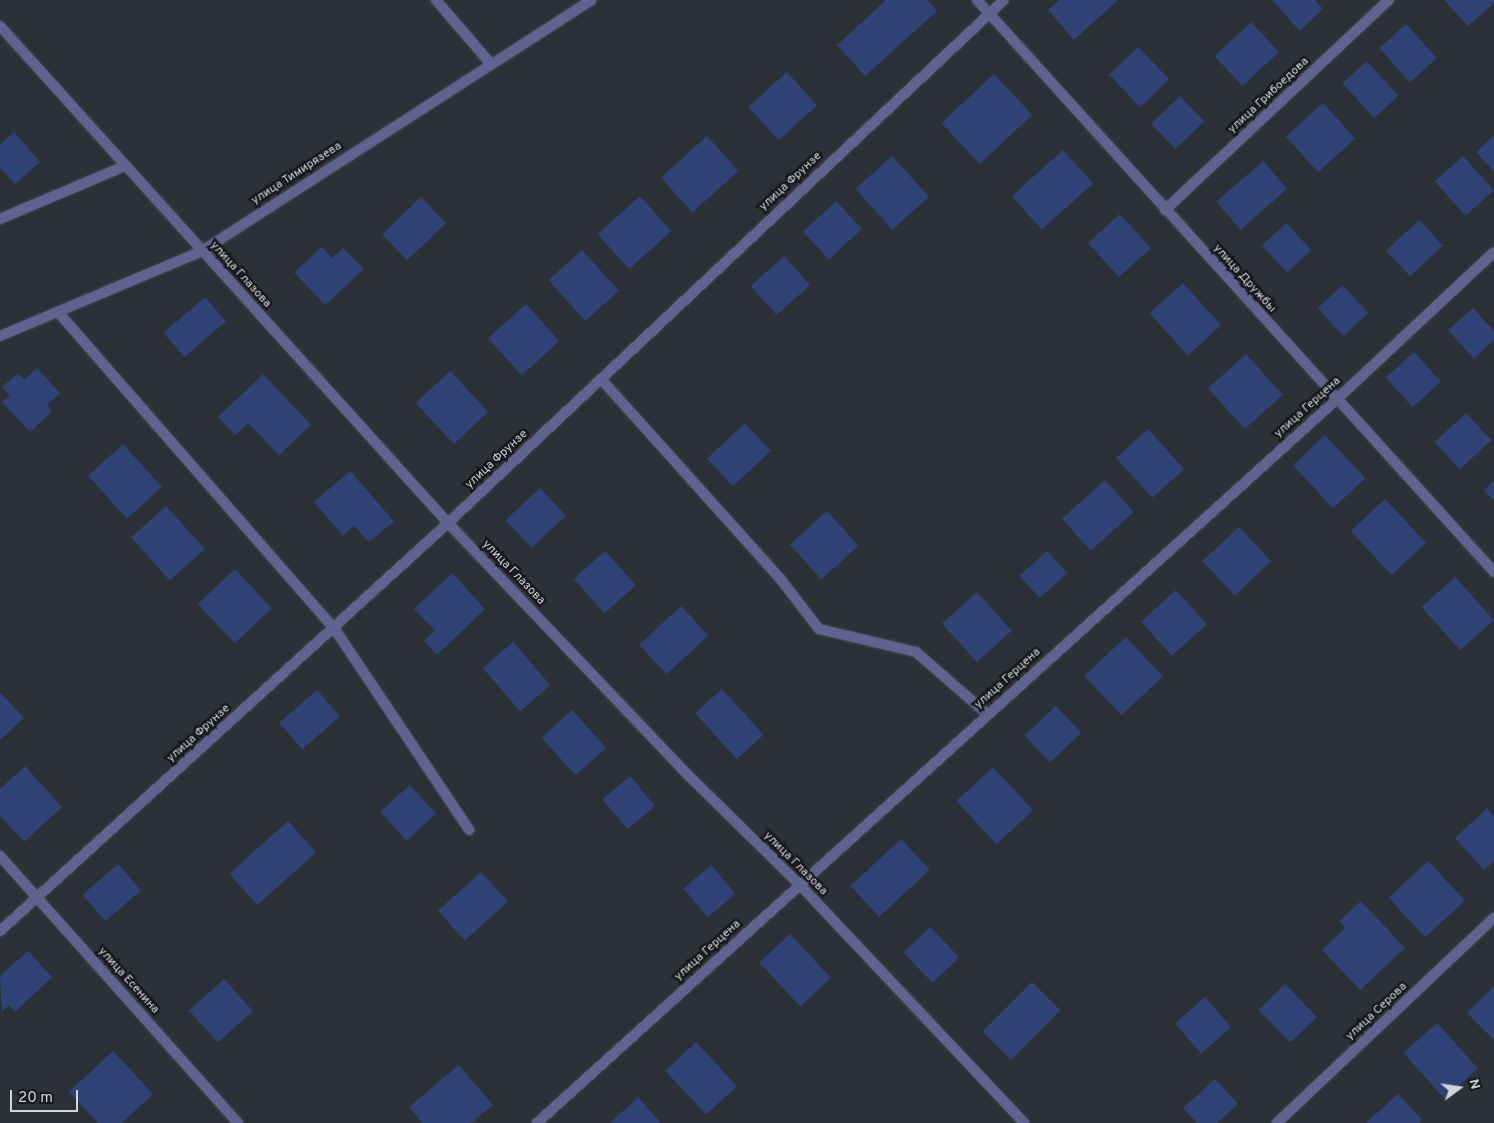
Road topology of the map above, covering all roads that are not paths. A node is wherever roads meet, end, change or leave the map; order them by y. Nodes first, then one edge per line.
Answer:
1 (436, 0) edge
2 (591, 0) edge
3 (977, 0) edge
4 (1004, 0) edge
5 (1389, 0) edge
6 (989, 12) junction
7 (0, 26) edge
8 (490, 63) junction
9 (125, 166) junction
10 (1166, 210) junction
11 (0, 219) edge
12 (202, 252) junction
13 (1494, 252) edge
14 (58, 312) junction
15 (0, 336) edge
16 (601, 379) junction
17 (1336, 400) junction
18 (448, 523) junction
19 (1494, 572) edge
20 (334, 628) junction
21 (987, 714) junction
22 (470, 830) dead end
23 (0, 856) edge
24 (800, 885) junction
25 (37, 898) junction
26 (1494, 918) edge
27 (0, 931) edge
28 (238, 1123) edge
29 (537, 1123) edge
30 (1024, 1123) edge
31 (1277, 1123) edge

1 - 8 street
2 - 8 street, улица Тимирязева
3 - 6 street, улица Дружбы
4 - 6 street, улица Фрунзе
5 - 10 street, улица Грибоедова
6 - 10 street, улица Дружбы
6 - 16 street, улица Фрунзе
7 - 9 street, улица Глазова
8 - 12 street, улица Тимирязева
9 - 11 street
9 - 12 street, улица Глазова
10 - 17 street, улица Дружбы
12 - 14 street, улица Тимирязева
12 - 18 street, улица Глазова
13 - 17 street, улица Герцена
14 - 15 street, улица Тимирязева
14 - 20 street
16 - 18 street, улица Фрунзе
16 - 21 street
17 - 19 street, улица Дружбы
17 - 21 street, улица Герцена
18 - 20 street, улица Фрунзе
18 - 24 street, улица Глазова
20 - 22 street
20 - 25 street, улица Фрунзе
21 - 24 street, улица Герцена
23 - 25 street, улица Есенина
24 - 29 street, улица Герцена
24 - 30 street, улица Глазова
25 - 27 street, улица Фрунзе
25 - 28 street, улица Есенина
26 - 31 street, улица Серова

